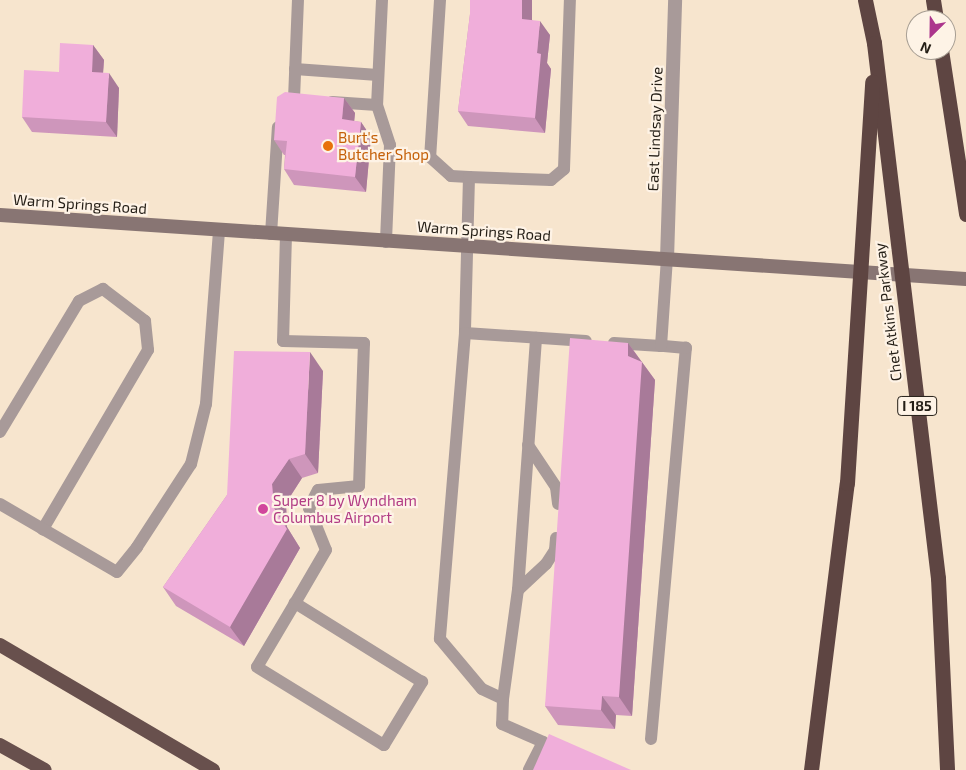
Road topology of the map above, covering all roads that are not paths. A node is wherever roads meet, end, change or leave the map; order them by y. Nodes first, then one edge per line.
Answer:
1 (298, 0) edge
2 (382, 0) edge
3 (440, 0) edge
4 (570, 0) edge
5 (675, 0) edge
6 (864, 0) edge
7 (874, 43) junction
8 (943, 60) edge
9 (295, 69) junction
10 (378, 75) junction
11 (294, 99) junction
12 (377, 105) junction
13 (469, 177) junction
14 (0, 214) edge
15 (966, 214) edge
16 (219, 232) junction
17 (271, 234) junction
18 (286, 236) junction
19 (386, 242) junction
20 (468, 247) junction
21 (667, 259) junction
22 (966, 279) edge
23 (465, 333) junction
24 (536, 338) junction
25 (661, 346) junction
26 (0, 432) edge
27 (528, 445) junction
28 (0, 504) edge
29 (558, 504) edge
30 (43, 529) junction
31 (556, 538) edge
32 (518, 590) junction
33 (295, 602) junction
34 (0, 645) edge
35 (503, 700) junction
36 (651, 739) dead end
37 (0, 745) edge
38 (45, 770) edge
39 (213, 770) edge
40 (529, 770) edge
41 (811, 770) edge
42 (947, 770) edge

1 - 9 lane
2 - 10 lane
3 - 13 lane
4 - 13 lane
5 - 21 street, East Lindsay Drive
6 - 7 highway, Chet Atkins Parkway / I 185
7 - 41 highway
7 - 42 highway, Chet Atkins Parkway / I 185
8 - 15 highway
9 - 10 lane
9 - 11 lane
10 - 12 lane
11 - 12 lane
11 - 17 lane
12 - 19 lane
13 - 20 lane
14 - 16 main road, Warm Springs Road
16 - 17 main road, Warm Springs Road
16 - 30 lane
17 - 18 main road, Warm Springs Road
18 - 19 main road, Warm Springs Road
18 - 33 lane
19 - 20 main road, Warm Springs Road
20 - 21 main road, Warm Springs Road
20 - 23 lane
21 - 22 main road, Warm Springs Road
21 - 25 lane
23 - 24 lane
23 - 35 lane
24 - 25 lane
24 - 27 lane
25 - 36 lane
26 - 30 lane
27 - 29 lane
27 - 32 lane
28 - 30 lane
31 - 32 lane
32 - 35 lane
33 - 33 lane
34 - 39 highway
35 - 40 lane
37 - 38 highway

